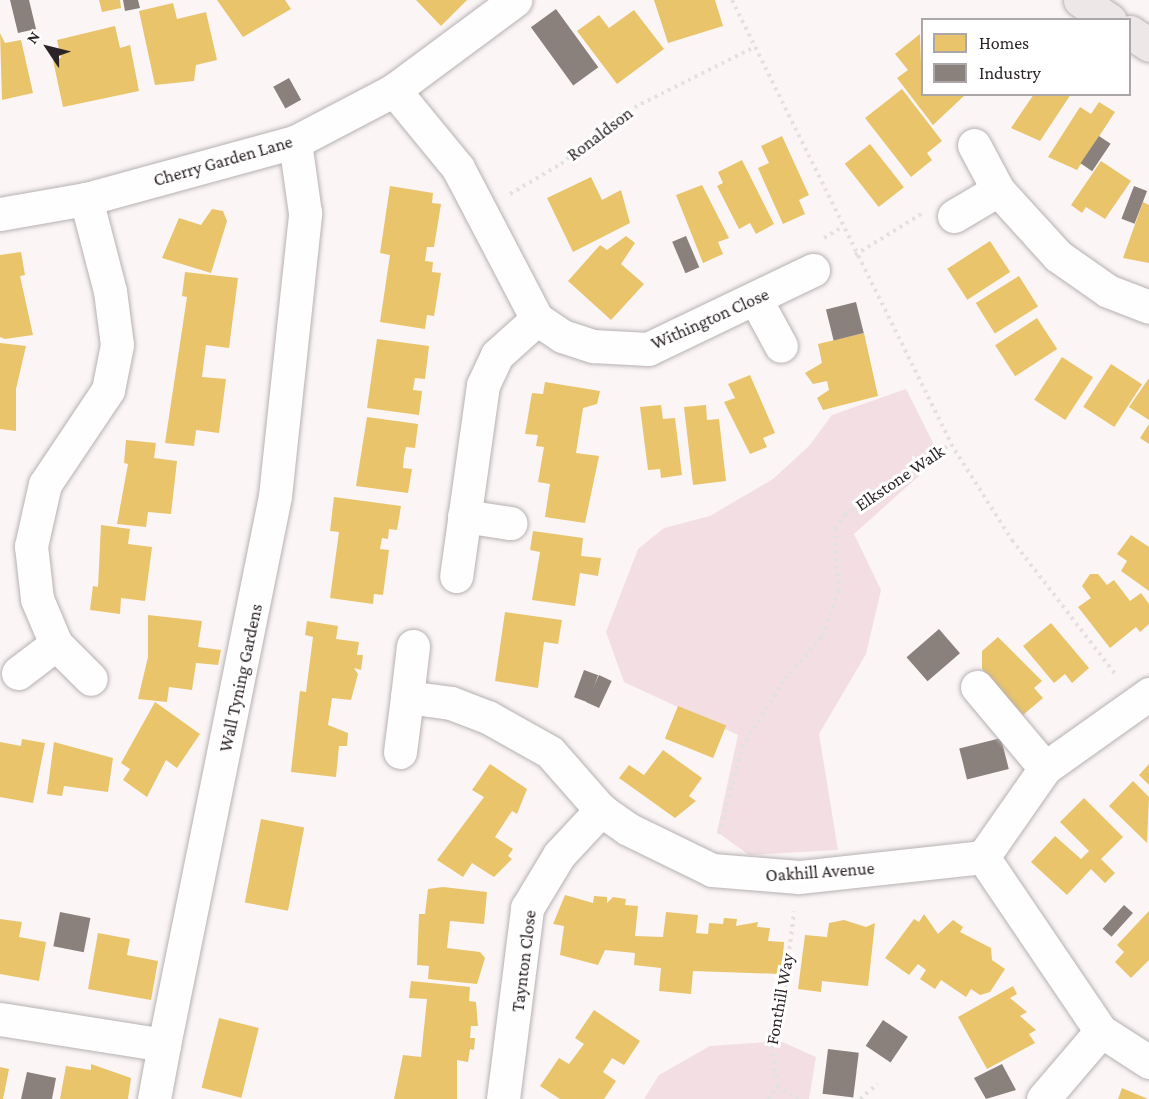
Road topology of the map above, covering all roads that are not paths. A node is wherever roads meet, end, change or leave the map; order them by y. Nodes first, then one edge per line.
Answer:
1 (515, 0) edge
2 (1080, 0) edge
3 (1107, 18) edge
4 (1131, 33) edge
5 (1149, 45) edge
6 (394, 90) junction
7 (295, 142) junction
8 (974, 146) dead end
9 (998, 190) junction
10 (86, 199) junction
11 (0, 214) edge
12 (954, 216) road end
13 (813, 270) dead end
14 (756, 300) junction
15 (1149, 307) edge
16 (537, 319) junction
17 (781, 346) dead end
18 (464, 516) junction
19 (510, 523) dead end
20 (456, 576) dead end
21 (56, 644) junction
22 (413, 646) dead end
23 (18, 673) dead end
24 (91, 679) dead end
25 (977, 687) dead end
26 (407, 697) junction
27 (1143, 699) edge
28 (400, 752) dead end
29 (1046, 768) junction
30 (601, 810) junction
31 (983, 857) junction
32 (0, 1019) edge
33 (1101, 1031) junction
34 (164, 1045) junction
35 (1149, 1062) edge
36 (154, 1099) edge
37 (503, 1099) edge
38 (1043, 1099) edge

1 - 6 street, Cherry Garden Lane
2 - 3 main road
4 - 5 main road
6 - 7 street, Cherry Garden Lane
6 - 16 street, Withington Close
7 - 10 street, Cherry Garden Lane
7 - 34 street, Wall Tyning Gardens
8 - 9 street
9 - 12 street
9 - 15 street
10 - 11 street, Cherry Garden Lane
10 - 21 street
13 - 14 street, Withington Close
14 - 16 street, Withington Close
14 - 17 street
16 - 18 street
18 - 19 street
18 - 20 street
21 - 23 street
21 - 24 street
22 - 26 street
25 - 29 street
26 - 28 street
26 - 30 street, Oakhill Avenue
27 - 29 street
29 - 31 street
30 - 31 street, Oakhill Avenue
30 - 37 street, Taynton Close
31 - 33 street
32 - 34 street
33 - 35 street
33 - 38 street
34 - 36 street, Wall Tyning Gardens

